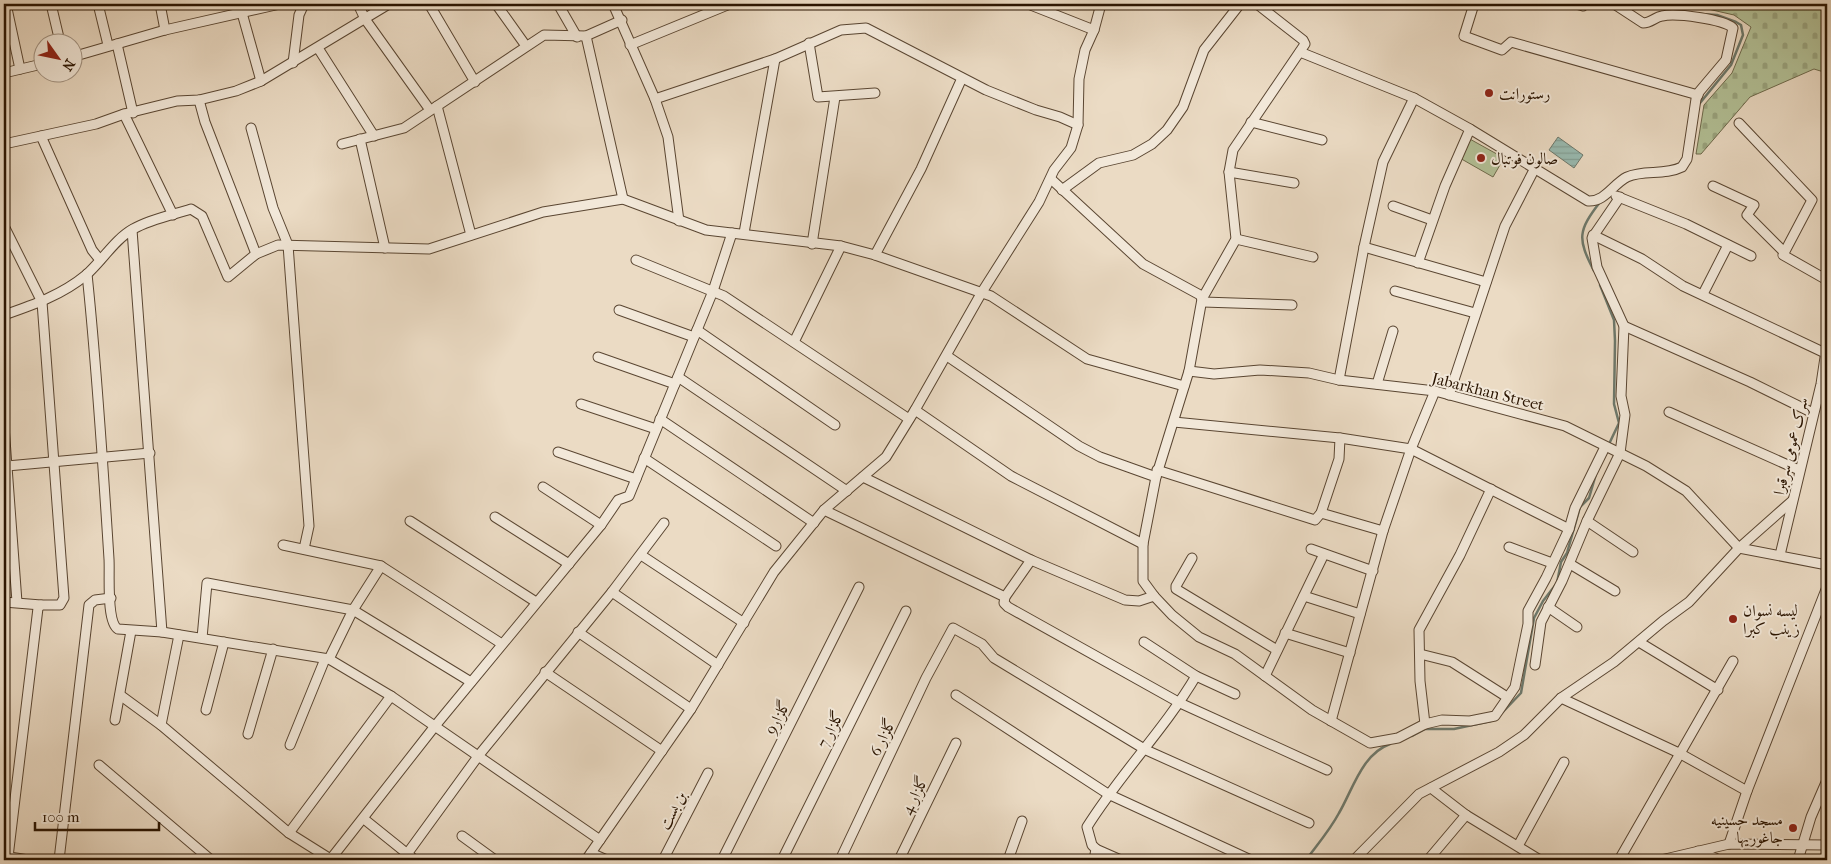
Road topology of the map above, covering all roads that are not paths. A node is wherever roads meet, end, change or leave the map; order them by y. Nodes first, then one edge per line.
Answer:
1 (6, 4) edge
2 (51, 4) edge
3 (98, 4) edge
4 (160, 4) edge
5 (280, 4) edge
6 (304, 4) edge
7 (358, 4) edge
8 (390, 4) edge
9 (429, 4) edge
10 (496, 4) edge
11 (558, 4) edge
12 (613, 4) edge
13 (730, 4) edge
14 (1028, 4) edge
15 (1101, 4) edge
16 (1240, 4) edge
17 (1257, 4) edge
18 (1474, 4) edge
19 (1576, 4) edge
20 (1585, 4) edge
21 (1614, 4) edge
22 (242, 13) junction
23 (365, 19) junction
24 (622, 20) junction
25 (165, 30) junction
26 (1094, 30) junction
27 (58, 32) edge
28 (581, 36) junction
29 (809, 43) junction
30 (112, 45) junction
31 (630, 45) junction
32 (526, 46) junction
33 (318, 48) junction
34 (1300, 52) junction
35 (82, 54) edge
36 (775, 58) junction
37 (292, 62) junction
38 (32, 66) edge
39 (20, 69) junction
40 (4, 73) edge
41 (962, 78) junction
42 (261, 81) junction
43 (475, 82) junction
44 (875, 93) dead end
45 (1698, 95) junction
46 (835, 97) junction
47 (1414, 98) junction
48 (655, 99) junction
49 (199, 100) junction
50 (433, 108) junction
51 (128, 114) junction
52 (1251, 122) junction
53 (1739, 123) dead end
54 (1078, 125) junction
55 (252, 128) dead end
56 (1470, 129) junction
57 (41, 136) junction
58 (374, 136) junction
59 (360, 140) junction
60 (1322, 140) dead end
61 (4, 144) edge
62 (342, 144) dead end
63 (1534, 170) junction
64 (1229, 172) junction
65 (1051, 179) junction
66 (1294, 184) dead end
67 (1713, 186) dead end
68 (1062, 190) junction
69 (1608, 193) junction
70 (1620, 197) junction
71 (623, 199) junction
72 (1392, 206) dead end
73 (173, 215) junction
74 (1432, 220) junction
75 (679, 221) junction
76 (4, 226) edge
77 (132, 230) junction
78 (732, 233) junction
79 (744, 233) junction
80 (471, 235) junction
81 (1593, 235) junction
82 (1236, 239) junction
83 (812, 244) junction
84 (1728, 245) junction
85 (288, 246) junction
86 (841, 246) junction
87 (1364, 247) junction
88 (385, 248) junction
89 (1784, 252) junction
90 (256, 254) junction
91 (875, 254) junction
92 (1750, 256) dead end
93 (1313, 257) dead end
94 (100, 260) junction
95 (636, 260) dead end
96 (1418, 263) junction
97 (87, 274) junction
98 (1827, 280) edge
99 (1486, 282) junction
100 (713, 291) junction
101 (1395, 291) dead end
102 (982, 292) junction
103 (1703, 294) junction
104 (1202, 301) junction
105 (42, 302) junction
106 (1292, 304) dead end
107 (619, 310) dead end
108 (1475, 313) junction
109 (4, 315) edge
110 (1624, 326) junction
111 (1393, 331) dead end
112 (695, 333) junction
113 (794, 342) junction
114 (1826, 349) edge
115 (947, 356) junction
116 (598, 357) dead end
117 (1825, 366) edge
118 (1189, 371) junction
119 (676, 380) junction
120 (1339, 380) junction
121 (1377, 384) junction
122 (1184, 386) junction
123 (1434, 391) junction
124 (1448, 395) junction
125 (580, 404) dead end
126 (915, 410) junction
127 (1669, 412) dead end
128 (1813, 413) junction
129 (660, 419) junction
130 (909, 419) junction
131 (1174, 422) junction
132 (834, 425) dead end
133 (4, 426) edge
134 (656, 429) junction
135 (1340, 438) junction
136 (1605, 447) junction
137 (1411, 449) junction
138 (558, 452) dead end
139 (1620, 452) junction
140 (150, 453) junction
141 (102, 457) junction
142 (644, 458) junction
143 (54, 461) junction
144 (7, 466) junction
145 (1799, 470) junction
146 (1156, 473) junction
147 (863, 477) junction
148 (636, 479) junction
149 (543, 488) dead end
150 (1492, 489) junction
151 (847, 491) junction
152 (1792, 501) junction
153 (824, 510) junction
154 (1321, 514) junction
155 (494, 517) dead end
156 (410, 521) dead end
157 (1587, 521) junction
158 (664, 523) dead end
159 (814, 523) junction
160 (601, 525) junction
161 (1569, 529) junction
162 (1383, 531) junction
163 (1143, 544) junction
164 (283, 545) dead end
165 (776, 546) dead end
166 (1509, 547) dead end
167 (1739, 548) junction
168 (1311, 549) dead end
169 (304, 550) junction
170 (1633, 552) dead end
171 (641, 554) junction
172 (1324, 554) junction
173 (1780, 555) junction
174 (1192, 558) dead end
175 (1031, 560) junction
176 (1552, 563) junction
177 (569, 564) junction
178 (1570, 564) junction
179 (1827, 565) edge
180 (381, 566) junction
181 (1372, 571) junction
182 (859, 587) dead end
183 (1827, 587) edge
184 (1615, 591) dead end
185 (612, 592) junction
186 (1154, 596) junction
187 (1304, 596) junction
188 (1006, 597) junction
189 (111, 598) junction
190 (4, 602) edge
191 (17, 602) junction
192 (536, 602) junction
193 (41, 605) junction
194 (1548, 607) junction
195 (353, 610) junction
196 (906, 610) dead end
197 (1360, 614) junction
198 (744, 623) junction
199 (1577, 627) dead end
200 (131, 630) junction
201 (162, 632) junction
202 (578, 632) junction
203 (1286, 633) junction
204 (179, 635) junction
205 (202, 638) junction
206 (224, 642) junction
207 (1144, 642) dead end
208 (1639, 642) junction
209 (502, 644) junction
210 (273, 649) junction
211 (1277, 650) junction
212 (1350, 653) junction
213 (1420, 654) junction
214 (327, 659) junction
215 (1733, 661) dead end
216 (718, 665) junction
217 (1535, 665) dead end
218 (545, 672) junction
219 (1196, 676) junction
220 (1265, 676) junction
221 (471, 682) junction
222 (1718, 690) junction
223 (956, 694) dead end
224 (1235, 694) dead end
225 (120, 695) junction
226 (391, 696) junction
227 (1507, 697) junction
228 (1561, 698) junction
229 (1180, 703) junction
230 (691, 709) junction
231 (206, 710) dead end
232 (115, 720) dead end
233 (1331, 721) junction
234 (1425, 724) junction
235 (161, 725) junction
236 (435, 726) junction
237 (248, 734) dead end
238 (956, 743) dead end
239 (290, 745) dead end
240 (1146, 750) junction
241 (662, 751) junction
242 (1679, 753) junction
243 (479, 755) junction
244 (1564, 762) dead end
245 (99, 765) dead end
246 (1327, 770) dead end
247 (708, 773) dead end
248 (1827, 780) edge
249 (1431, 788) junction
250 (1747, 791) junction
251 (1108, 794) junction
252 (1466, 815) junction
253 (364, 819) junction
254 (1022, 821) dead end
255 (1309, 823) dead end
256 (289, 833) junction
257 (462, 836) dead end
258 (600, 840) junction
259 (1729, 844) junction
260 (1803, 845) junction
261 (1827, 845) edge
262 (1518, 846) junction
263 (1096, 849) junction
264 (1698, 851) junction
265 (408, 854) junction
266 (6, 856) edge
267 (589, 857) edge
268 (28, 860) edge
269 (60, 860) edge
270 (211, 860) edge
271 (331, 860) edge
272 (415, 860) edge
273 (495, 860) edge
274 (607, 860) edge
275 (663, 860) edge
276 (722, 860) edge
277 (782, 860) edge
278 (840, 860) edge
279 (899, 860) edge
280 (1008, 860) edge
281 (1094, 860) edge
282 (1121, 860) edge
283 (1251, 860) edge
284 (1354, 860) edge
285 (1428, 860) edge
286 (1540, 860) edge
287 (1619, 860) edge
288 (1661, 860) edge
289 (1720, 860) edge
290 (1798, 860) edge

1 - 39 street
2 - 27 street
3 - 30 street
4 - 25 street
5 - 22 street
6 - 37 street
7 - 23 street
8 - 23 street
9 - 43 street
10 - 32 street
11 - 28 street
12 - 24 street
13 - 31 street
14 - 26 street
15 - 26 street
16 - 68 street
17 - 34 street
18 - 45 street
19 - 20 street
21 - 45 street
22 - 25 street
22 - 42 street
23 - 33 street
23 - 50 street
24 - 28 street
24 - 31 street
25 - 30 street
26 - 54 street
28 - 32 street
28 - 71 street
29 - 36 street
29 - 41 street
29 - 46 street
30 - 35 street
30 - 51 street
31 - 48 street
32 - 43 street
33 - 37 street
33 - 58 street
34 - 47 street
34 - 52 street
36 - 48 street
36 - 79 street
37 - 42 street
38 - 39 street
39 - 40 street
41 - 54 street
41 - 91 street
42 - 49 street
43 - 50 street
44 - 46 street
45 - 69 street
46 - 83 street
47 - 56 street
47 - 87 street
48 - 75 street
49 - 51 street
49 - 90 street
50 - 58 street
50 - 80 street
51 - 57 street
51 - 73 street
52 - 60 street
52 - 64 street
53 - 89 street
54 - 65 street
55 - 85 street
56 - 63 street
56 - 74 street
57 - 61 street
57 - 94 street
58 - 59 street
59 - 62 street
59 - 88 street
63 - 69 street
63 - 99 street
64 - 66 street
64 - 82 street
65 - 68 street
65 - 102 street
67 - 89 street
68 - 104 street
69 - 70 street
70 - 81 street
70 - 84 street
71 - 75 street
71 - 80 street
72 - 74 street
73 - 77 street
73 - 90 street
74 - 96 street
75 - 78 street
76 - 105 street
77 - 94 street
77 - 140 street
78 - 79 street
78 - 100 street
79 - 83 street
80 - 88 street
81 - 103 street
81 - 110 street
82 - 93 street
82 - 104 street
83 - 86 street
84 - 92 street
84 - 103 street
85 - 88 street
85 - 90 street
85 - 169 street
86 - 91 street
86 - 113 street
87 - 96 street
87 - 120 street
89 - 98 street
91 - 102 street
94 - 97 street
95 - 100 street
96 - 99 street
97 - 105 street
97 - 141 street
99 - 108 street
100 - 112 street
100 - 113 street
101 - 108 street
102 - 115 street
102 - 122 street
103 - 114 street
104 - 106 street
104 - 118 street
105 - 109 street
105 - 143 street
107 - 112 street
108 - 124 street
110 - 128 street
110 - 139 street
111 - 121 street
112 - 119 street
112 - 132 street
113 - 130 street
114 - 117 street, سرک عمومی سرقبرا
115 - 126 street
115 - 146 street
116 - 119 street
117 - 128 street, سرک عمومی سرقبرا
118 - 120 street, Jabarkhan Street
118 - 122 street
119 - 129 street
119 - 151 street
120 - 121 street, Jabarkhan Street
121 - 123 street, Jabarkhan Street
122 - 131 street
123 - 124 street, Jabarkhan Street
123 - 137 street
124 - 136 street, Jabarkhan Street
125 - 134 street
126 - 130 street
126 - 163 street
127 - 145 street
128 - 145 street, سرک عمومی سرقبرا
129 - 134 street
129 - 159 street
130 - 147 street
131 - 135 street
131 - 146 street
133 - 144 street
134 - 142 street
135 - 137 street
135 - 154 street
136 - 139 street, Jabarkhan Street
136 - 161 street
137 - 150 street
137 - 162 street
138 - 148 street
139 - 157 street
139 - 167 street, Jabarkhan Street
140 - 141 street
140 - 201 street
141 - 143 street
141 - 189 street
142 - 148 street
142 - 165 street
143 - 144 street
143 - 193 street
144 - 191 street
145 - 152 street, سرک عمومی سرقبرا
146 - 154 street
146 - 163 street
147 - 151 street
147 - 175 street
148 - 160 street
149 - 160 street
150 - 161 street
150 - 213 street
151 - 153 street
152 - 167 street
152 - 173 street, سرک عمومی سرقبرا
153 - 159 street
153 - 188 street
154 - 162 street
155 - 177 street
156 - 192 street
157 - 170 street
157 - 178 street
158 - 171 street
159 - 198 street
160 - 177 street
161 - 176 street
162 - 181 street
163 - 186 street
164 - 169 street
166 - 176 street
167 - 173 street
167 - 208 street
168 - 172 street
169 - 180 street
171 - 185 street
171 - 198 street
172 - 181 street
172 - 187 street
173 - 179 street
174 - 211 street
175 - 186 street
175 - 188 street
176 - 227 street
177 - 192 street
178 - 184 street
178 - 194 street
180 - 195 street
180 - 209 street
181 - 197 street
182 - 276 street, گلزار9
183 - 250 street
185 - 202 street
185 - 216 street
186 - 220 street
187 - 197 street
187 - 203 street
188 - 229 street
189 - 200 street
189 - 269 street
190 - 191 street
191 - 193 street
192 - 209 street
193 - 266 street
194 - 199 street
194 - 217 street
195 - 205 street
195 - 214 street
195 - 221 street
196 - 277 street, گلزار 7
197 - 212 street
198 - 216 street
200 - 201 street
200 - 225 street
201 - 204 street
202 - 218 street
202 - 230 street
203 - 211 street
203 - 212 street
204 - 205 street
204 - 235 street
205 - 206 street
206 - 210 street
206 - 231 street
207 - 219 street
208 - 222 street
208 - 228 street
209 - 221 street
210 - 214 street
210 - 237 street
211 - 220 street
212 - 233 street
213 - 227 street
213 - 234 street
214 - 226 street
214 - 239 street
215 - 222 street
216 - 230 street
218 - 241 street
218 - 243 street
219 - 224 street
219 - 229 street
220 - 233 street
221 - 236 street
222 - 242 street
223 - 251 street
225 - 232 street
225 - 235 street
226 - 236 street
226 - 256 street
227 - 234 street
228 - 242 street
228 - 249 street
229 - 240 street
229 - 246 street
230 - 241 street
233 - 234 street
235 - 256 street
236 - 243 street
236 - 253 street
238 - 279 street, گلزار 4
240 - 251 street
240 - 255 street
240 - 278 street, گلزار 6
241 - 258 street
242 - 250 street
242 - 287 street
243 - 258 street
243 - 265 street
244 - 262 street
245 - 270 street
247 - 275 street, بن بست
248 - 260 street
249 - 252 street
249 - 284 street
250 - 259 street
251 - 263 street
251 - 283 street
252 - 262 street
252 - 285 street
253 - 265 street
253 - 271 street
254 - 280 street
256 - 271 street
257 - 273 street
258 - 267 street
259 - 260 street
259 - 264 street
260 - 261 street
260 - 290 street
262 - 286 street
263 - 281 street
263 - 282 street
264 - 288 street
264 - 289 street
265 - 272 street
266 - 268 street
267 - 274 street

